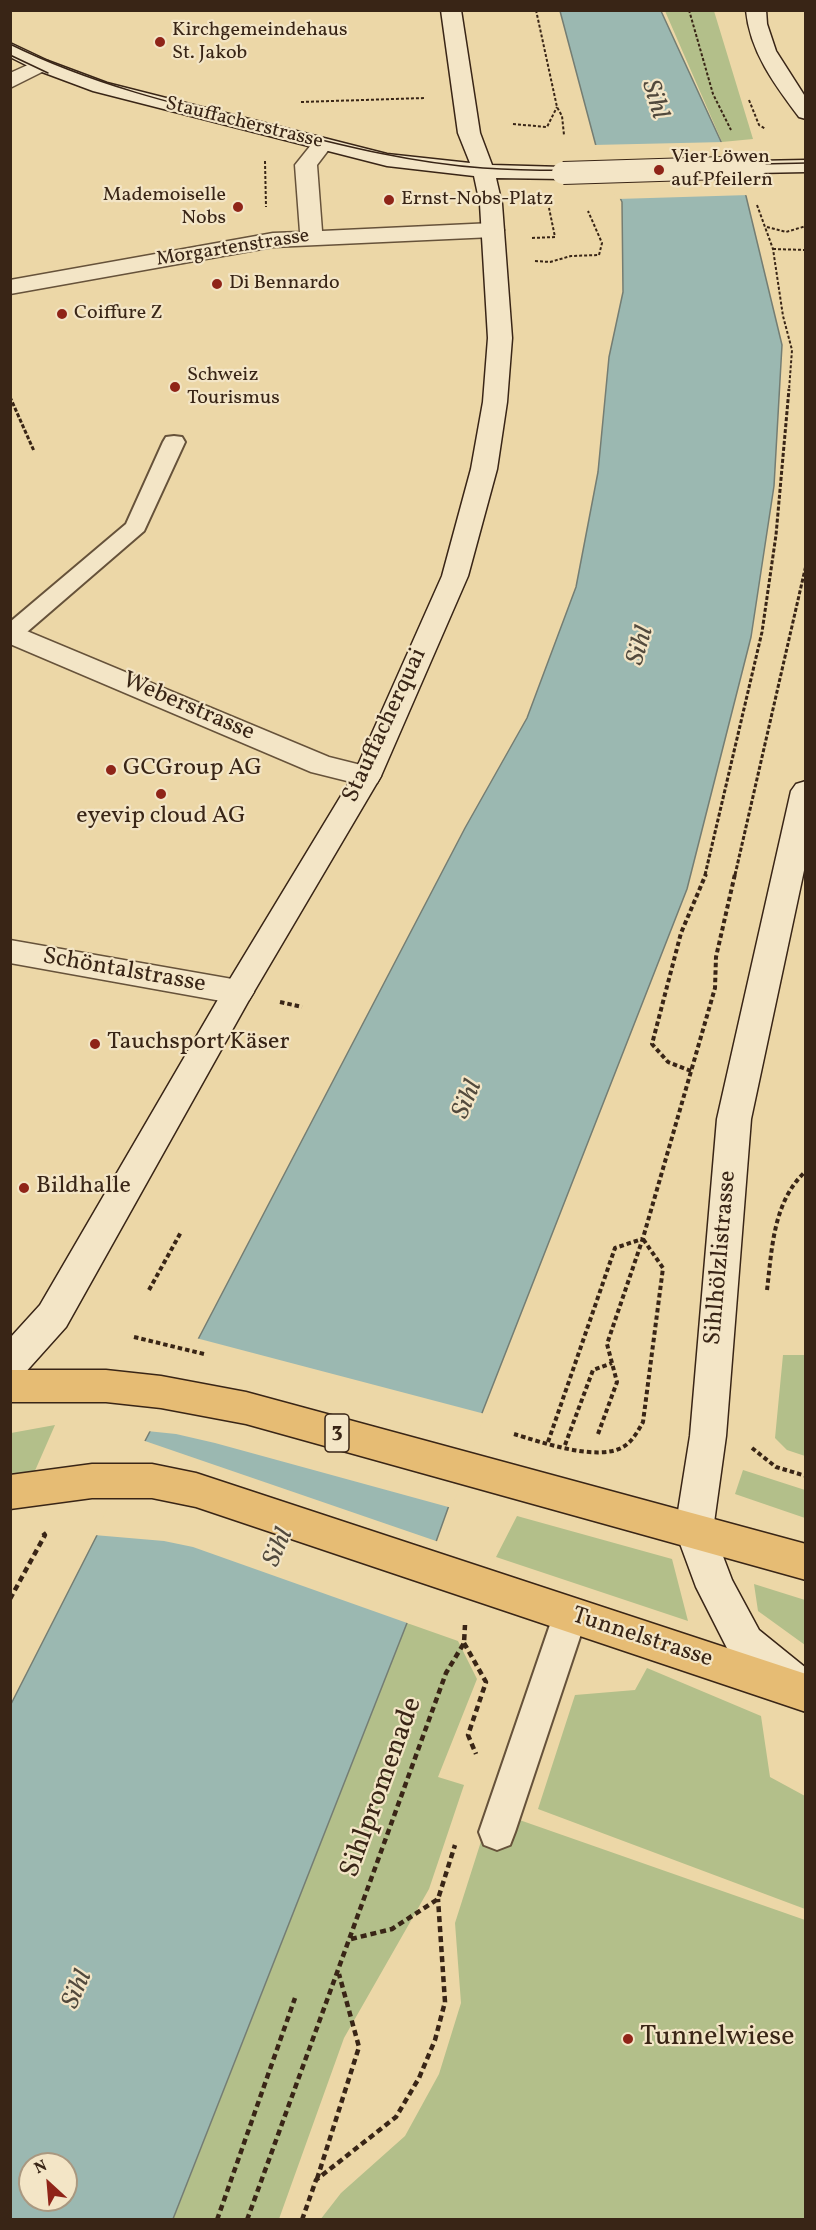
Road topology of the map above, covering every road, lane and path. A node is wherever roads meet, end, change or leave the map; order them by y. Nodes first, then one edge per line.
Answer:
1 (450, 10) edge
2 (536, 10) edge
3 (689, 10) edge
4 (756, 10) edge
5 (10, 49) edge
6 (41, 65) junction
7 (10, 82) edge
8 (432, 98) dead end
9 (749, 100) dead end
10 (297, 103) dead end
11 (557, 107) junction
12 (806, 112) edge
13 (756, 118) dead end
14 (513, 124) dead end
15 (732, 132) dead end
16 (564, 138) dead end
17 (322, 144) junction
18 (264, 154) dead end
19 (806, 166) edge
20 (484, 171) junction
21 (753, 195) dead end
22 (548, 204) dead end
23 (590, 215) dead end
24 (266, 216) dead end
25 (806, 226) edge
26 (767, 227) junction
27 (493, 230) junction
28 (311, 237) junction
29 (532, 238) dead end
30 (773, 249) junction
31 (806, 250) edge
32 (535, 261) dead end
33 (10, 287) edge
34 (10, 397) edge
35 (174, 442) dead end
36 (34, 451) dead end
37 (806, 565) edge
38 (11, 633) edge
39 (367, 776) junction
40 (806, 791) edge
41 (10, 951) edge
42 (238, 992) junction
43 (691, 1071) junction
44 (806, 1171) edge
45 (182, 1232) dead end
46 (643, 1238) junction
47 (149, 1290) dead end
48 (766, 1300) dead end
49 (134, 1337) dead end
50 (179, 1348) dead end
51 (612, 1363) junction
52 (10, 1364) edge
53 (10, 1386) edge
54 (598, 1434) dead end
55 (529, 1438) dead end
56 (548, 1442) junction
57 (564, 1445) junction
58 (749, 1445) dead end
59 (806, 1476) edge
60 (10, 1492) edge
61 (39, 1526) dead end
62 (694, 1530) junction
63 (806, 1562) edge
64 (10, 1599) edge
65 (472, 1602) junction
66 (570, 1616) junction
67 (464, 1643) junction
68 (806, 1693) edge
69 (477, 1755) dead end
70 (496, 1832) dead end
71 (351, 1938) junction
72 (339, 1973) junction
73 (295, 1998) dead end
74 (316, 2180) junction
75 (217, 2220) edge
76 (247, 2220) edge
77 (302, 2220) edge

1 - 20 street, Stauffacherquai
2 - 11 path
3 - 15 path
4 - 12 street
5 - 6 street, Stauffacherstrasse
6 - 7 street
6 - 17 street, Stauffacherstrasse
8 - 10 path
9 - 13 path
11 - 14 path
11 - 16 path
17 - 20 street, Stauffacherstrasse
17 - 28 street
18 - 24 path
19 - 20 street, Stauffacherstrasse, bridge
20 - 27 street, Stauffacherquai
21 - 26 path
22 - 29 path
23 - 32 path
25 - 26 path
26 - 30 path
27 - 28 street, Morgartenstrasse
27 - 39 street, Stauffacherquai
28 - 33 street, Morgartenstrasse
30 - 31 path
30 - 43 path
34 - 36 path
35 - 38 lane
37 - 43 path
38 - 39 street, Weberstrasse
39 - 42 street, Stauffacherquai
40 - 62 street, Sihlhölzlistrasse
41 - 42 street, Schöntalstrasse
42 - 52 street, Stauffacherquai
43 - 46 path
44 - 48 path
45 - 47 path
46 - 51 path
46 - 56 path
46 - 57 path
49 - 50 path
51 - 54 path
51 - 57 path
53 - 62 main road, 3
55 - 56 path
56 - 57 path
58 - 59 path
60 - 65 main road, Tunnelstrasse
61 - 64 path
62 - 63 main road, 3
62 - 68 street, Sihlhölzlistrasse
65 - 66 main road, Tunnelstrasse
65 - 67 path, Sihlpromenade
66 - 68 main road, Tunnelstrasse
66 - 70 lane
67 - 69 path
67 - 71 path, Sihlpromenade
71 - 72 path, Sihlpromenade
71 - 74 path
72 - 74 path
72 - 76 path, Sihlpromenade
73 - 75 path
74 - 77 path

